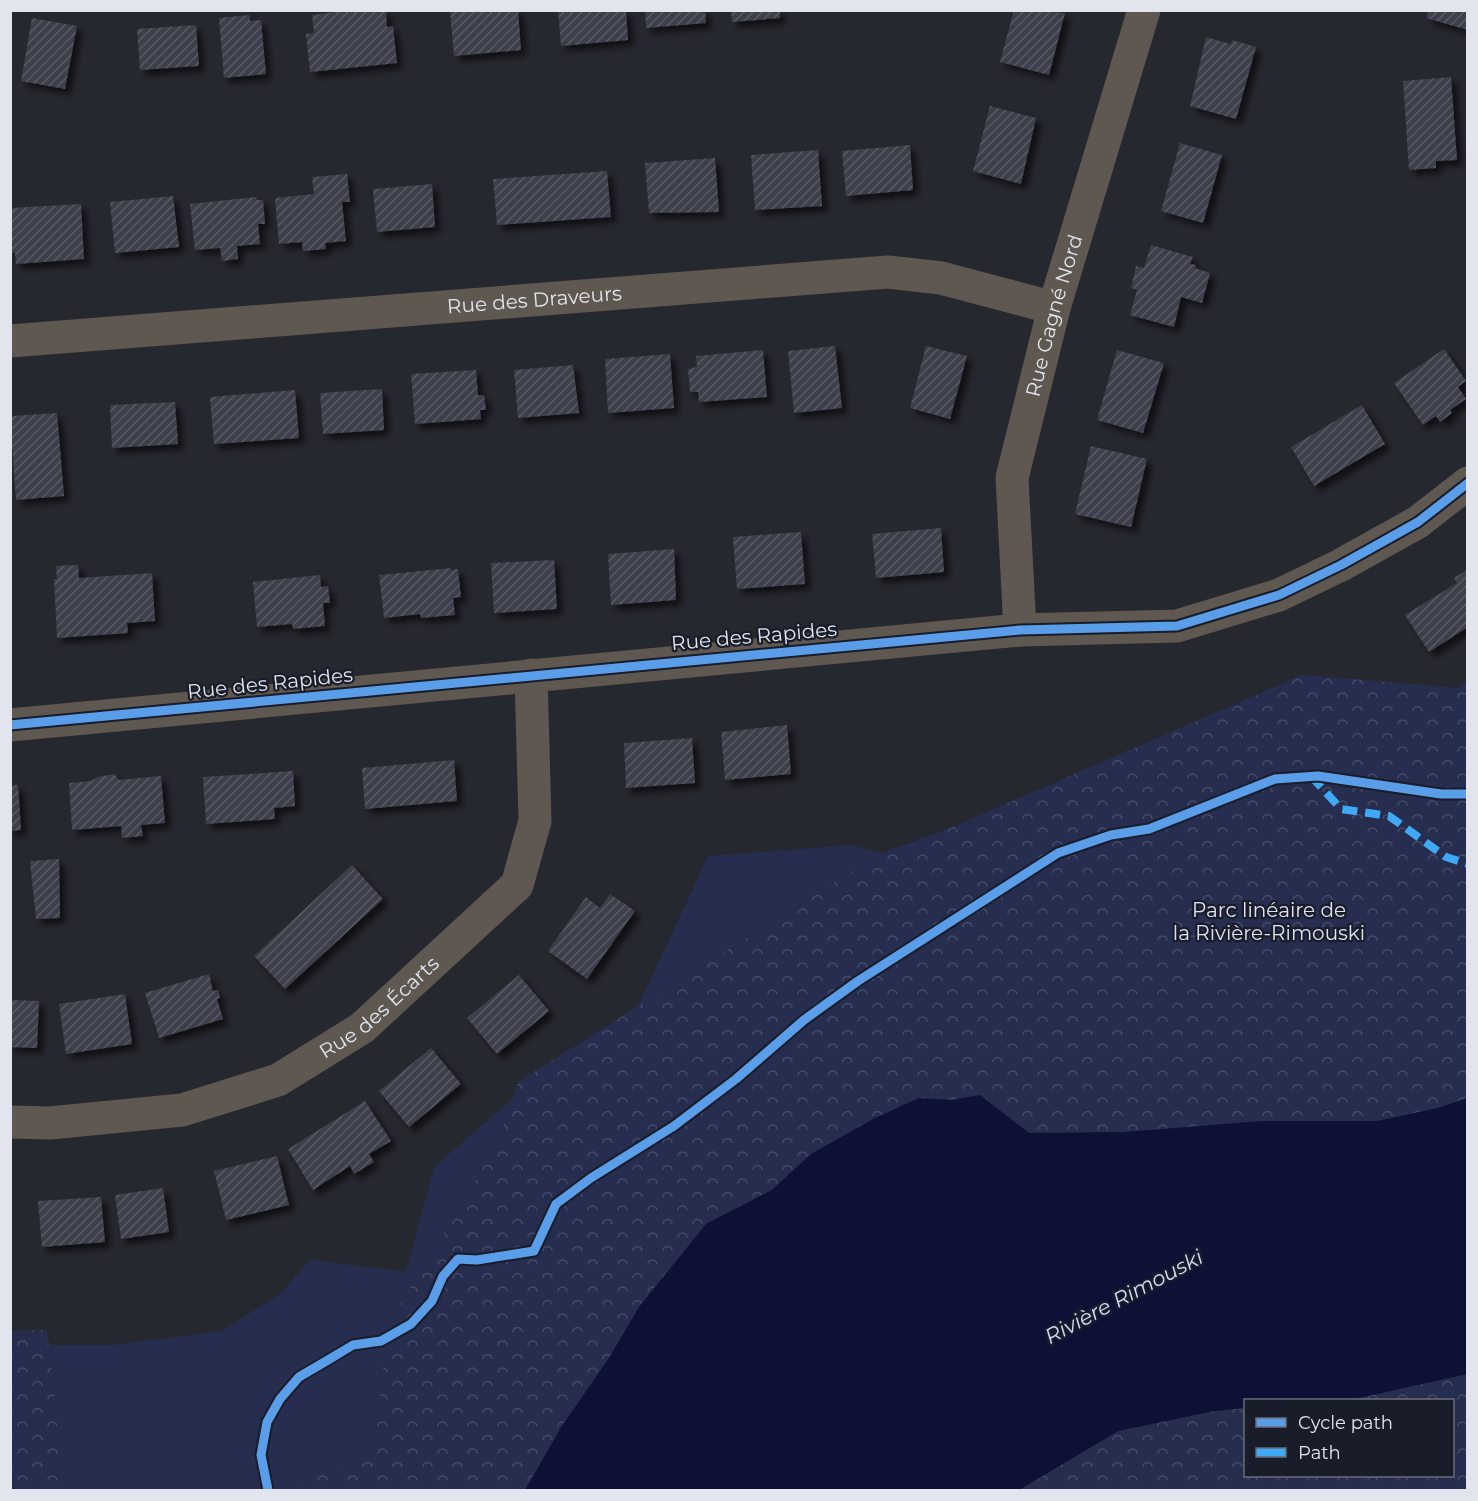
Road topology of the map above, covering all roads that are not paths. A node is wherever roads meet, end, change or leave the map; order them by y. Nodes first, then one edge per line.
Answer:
1 (1144, 10) edge
2 (1054, 308) junction
3 (10, 341) edge
4 (1467, 483) edge
5 (1020, 630) junction
6 (531, 675) junction
7 (10, 725) edge
8 (10, 1122) edge

1 - 2 street, Rue Gagné Nord
2 - 3 street, Rue des Draveurs
2 - 5 street, Rue Gagné Nord
4 - 5 street, Rue des Rapides
5 - 6 street, Rue des Rapides
6 - 7 street, Rue des Rapides
6 - 8 street, Rue des Écarts

